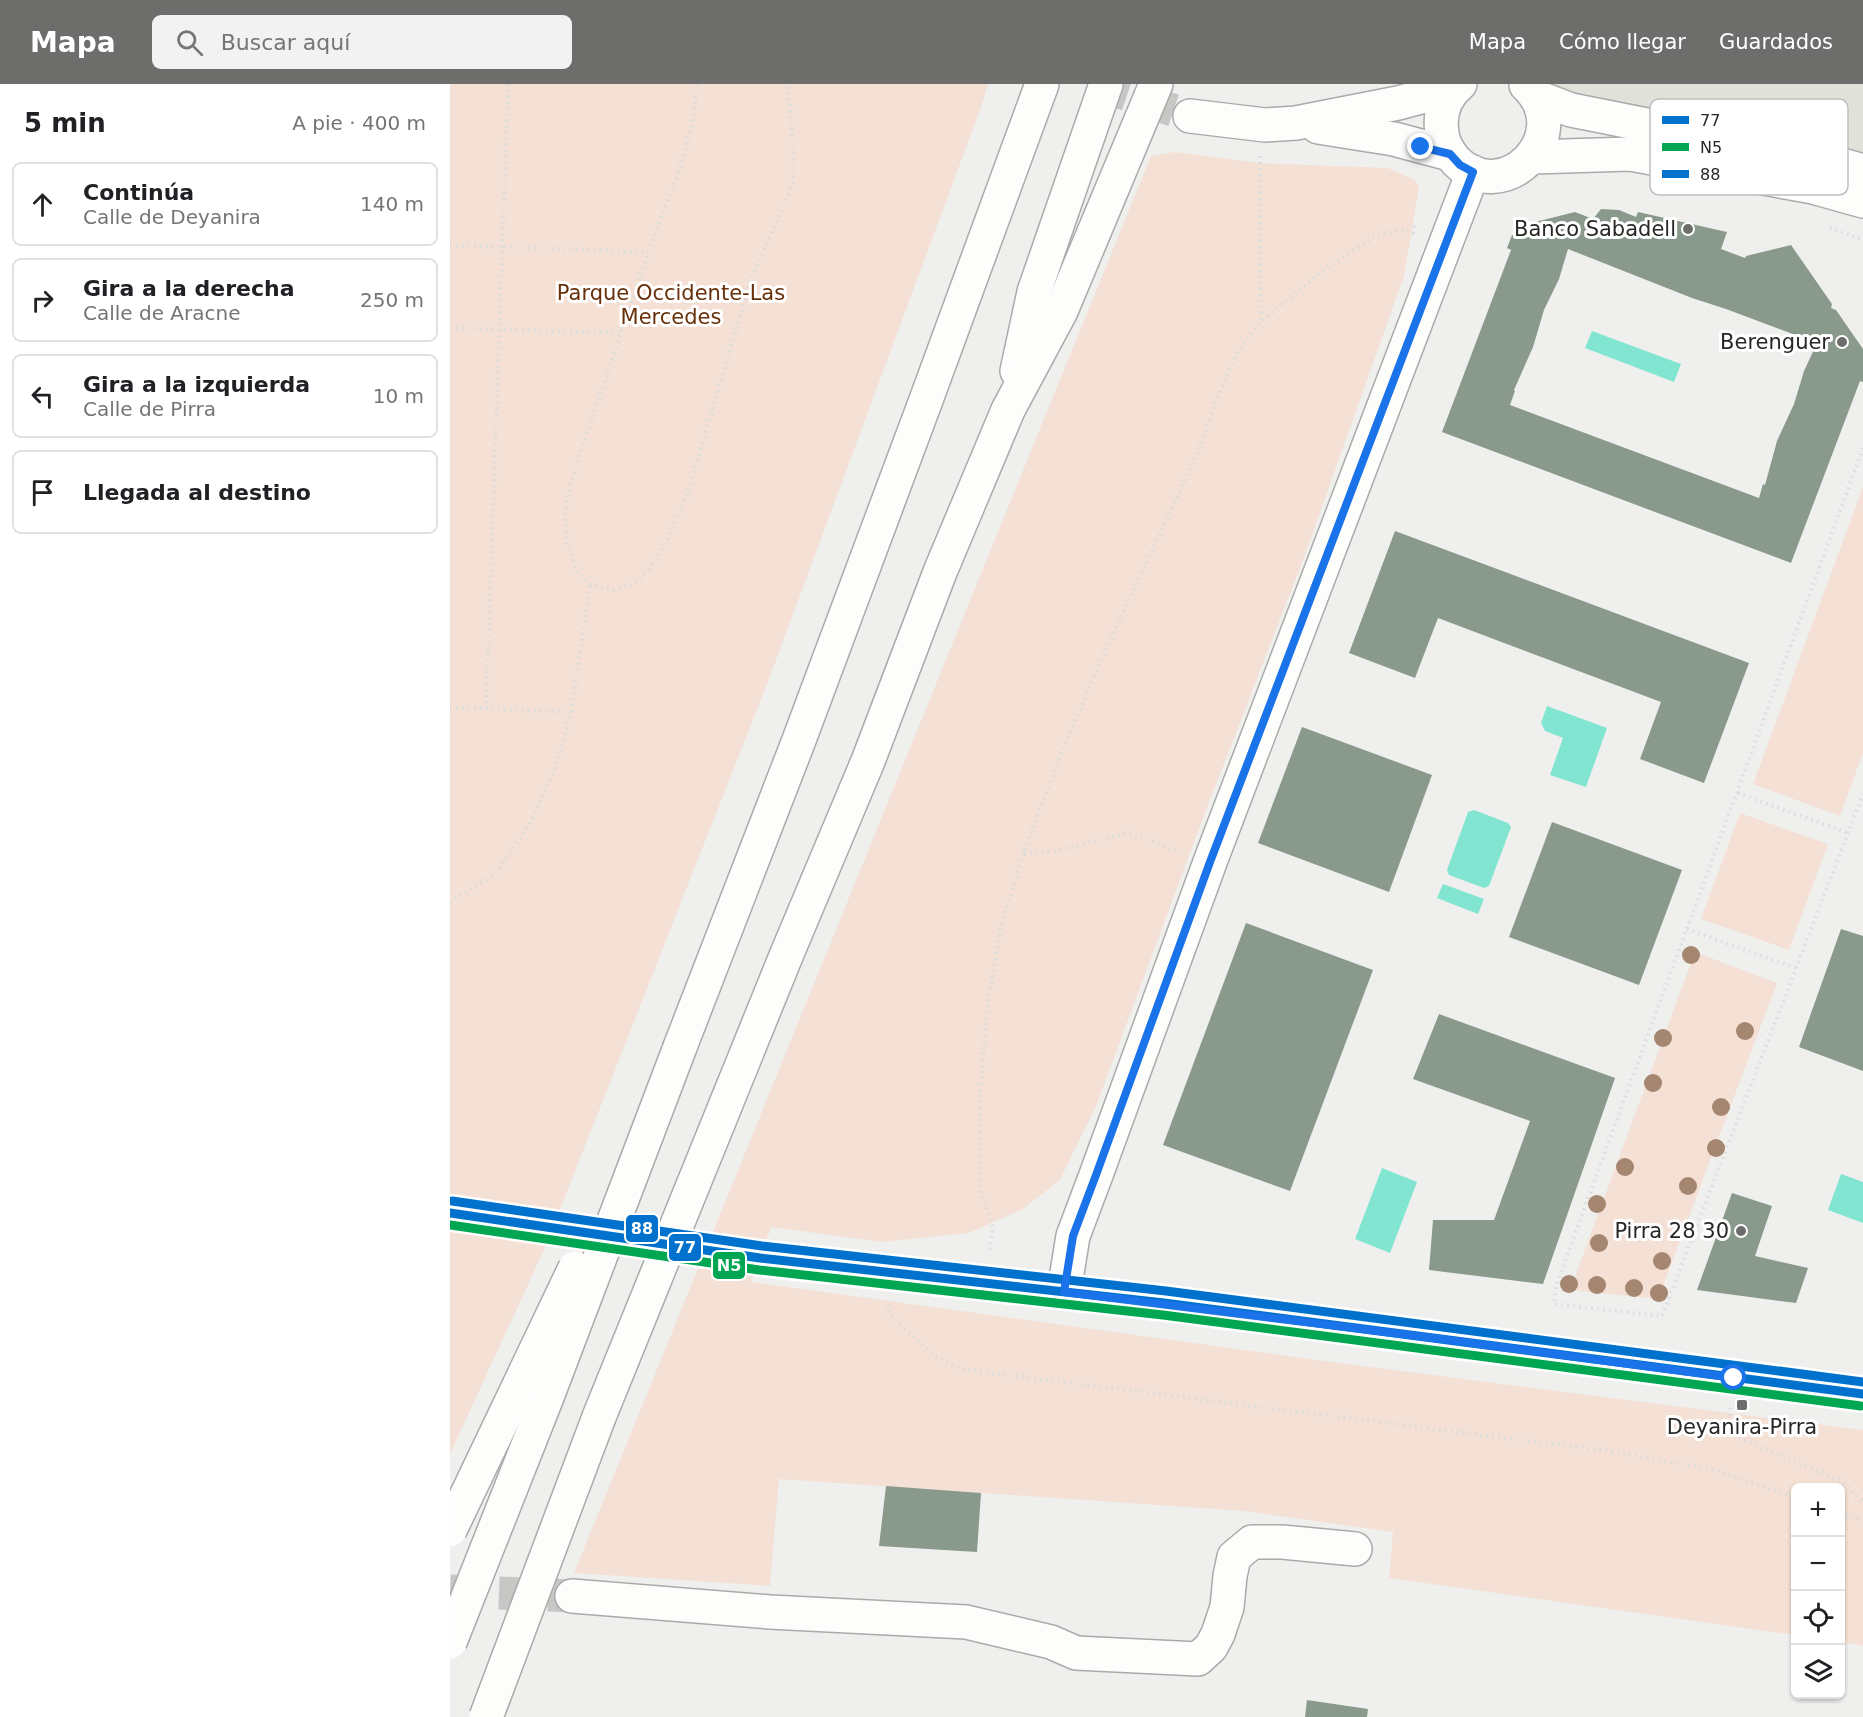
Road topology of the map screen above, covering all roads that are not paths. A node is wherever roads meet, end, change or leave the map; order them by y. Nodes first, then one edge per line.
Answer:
1 (1042, 84) edge
2 (1106, 84) edge
3 (1156, 84) edge
4 (1457, 86) edge
5 (1531, 91) edge
6 (1190, 116) tunnel mouth
7 (1296, 123) junction
8 (1650, 126) edge
9 (1532, 158) junction
10 (1650, 158) edge
11 (1462, 163) junction
12 (1848, 167) edge
13 (1863, 171) edge
14 (1842, 195) edge
15 (1863, 201) edge
16 (1008, 410) junction
17 (680, 1047) junction
18 (450, 1213) edge
19 (511, 1221) tunnel mouth
20 (760, 1258) tunnel mouth
21 (1064, 1292) junction
22 (1863, 1394) edge
23 (450, 1530) edge
24 (1355, 1549) dead end
25 (572, 1596) tunnel mouth
26 (450, 1642) edge
27 (486, 1717) edge

1 - 17 main road
2 - 16 main road
3 - 16 main road
4 - 7 main road
4 - 11 main road
5 - 8 main road
5 - 9 main road
6 - 7 main road
7 - 11 main road
9 - 10 main road
9 - 11 main road
11 - 21 main road
12 - 13 main road
14 - 15 main road
16 - 27 main road, bridge
17 - 23 main road, bridge
17 - 26 main road, bridge
18 - 19 main road
20 - 21 main road
21 - 22 main road
24 - 25 main road

